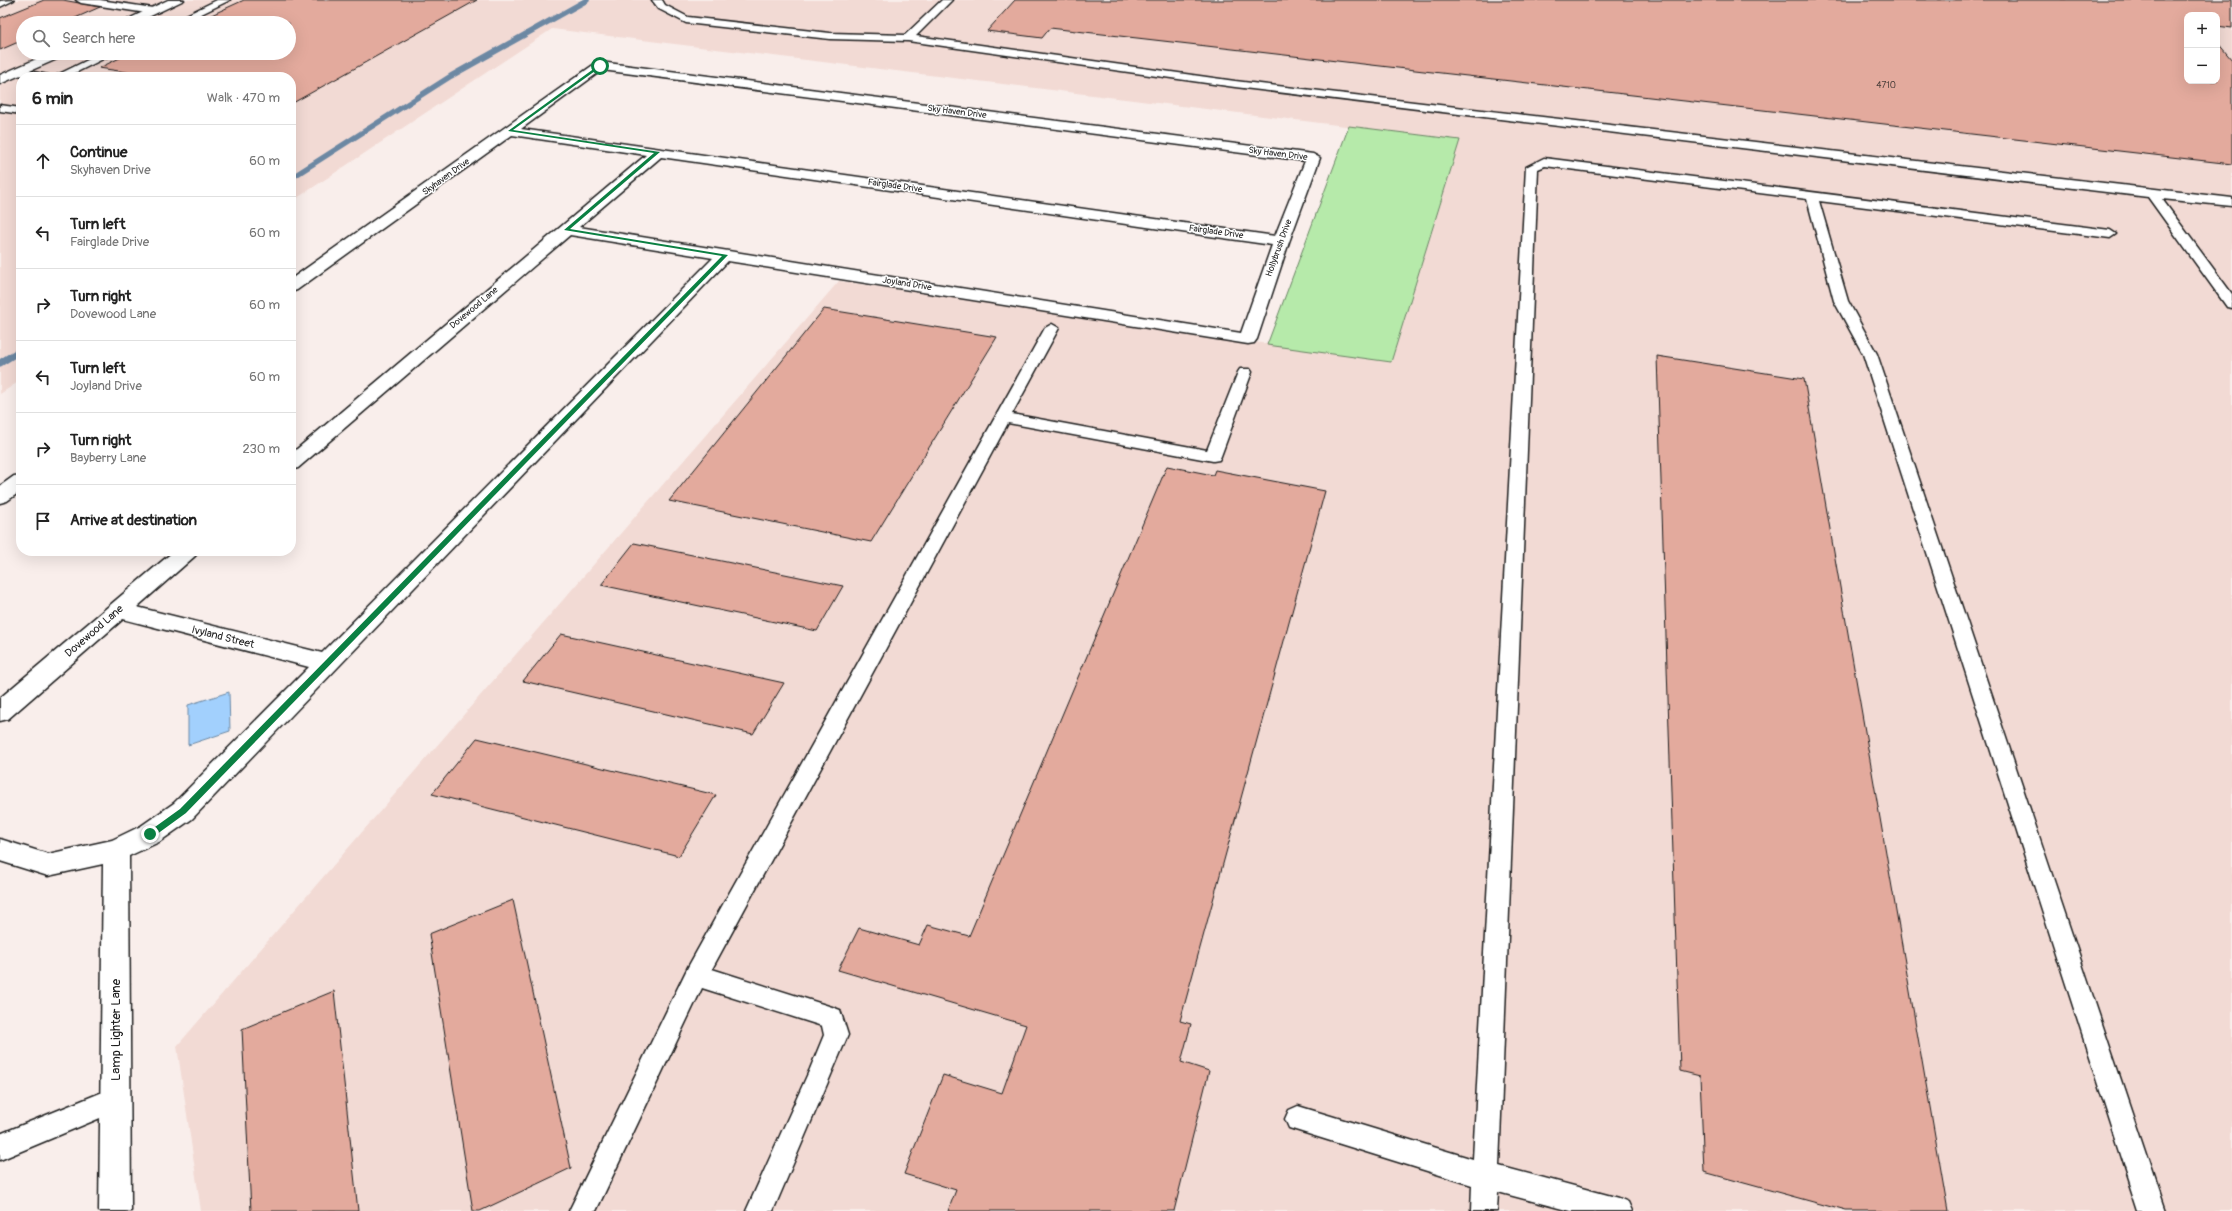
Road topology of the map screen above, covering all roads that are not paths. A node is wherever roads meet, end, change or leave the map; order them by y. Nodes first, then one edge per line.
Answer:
1 (9, 0) edge
2 (81, 0) edge
3 (178, 0) edge
4 (225, 0) edge
5 (657, 0) edge
6 (947, 0) edge
7 (0, 4) edge
8 (153, 11) junction
9 (142, 16) edge
10 (190, 16) edge
11 (908, 38) junction
12 (45, 60) edge
13 (95, 60) edge
14 (600, 66) joint
15 (18, 72) edge
16 (69, 72) edge
17 (16, 73) edge
18 (0, 80) edge
19 (0, 108) edge
20 (16, 110) edge
21 (510, 131) junction
22 (658, 152) junction
23 (1313, 158) joint
24 (2152, 194) junction
25 (1812, 196) junction
26 (2232, 202) edge
27 (566, 230) junction
28 (2110, 234) dead end
29 (1281, 242) junction
30 (725, 255) junction
31 (296, 283) edge
32 (2232, 304) edge
33 (1052, 328) dead end
34 (1248, 339) joint
35 (1245, 372) dead end
36 (1003, 417) junction
37 (296, 460) edge
38 (16, 485) edge
39 (0, 496) edge
40 (182, 556) edge
41 (119, 610) junction
42 (327, 663) junction
43 (0, 712) edge
44 (0, 850) edge
45 (116, 850) junction
46 (696, 975) junction
47 (115, 1099) junction
48 (1298, 1119) dead end
49 (0, 1147) edge
50 (1486, 1175) junction
51 (115, 1211) edge
52 (582, 1211) edge
53 (759, 1211) edge
54 (1484, 1211) edge
55 (1619, 1211) edge
56 (2152, 1211) edge

1 - 7 lane
2 - 8 lane
3 - 8 street
4 - 10 lane
5 - 11 lane
6 - 11 lane
8 - 9 street
11 - 24 lane
12 - 15 street
13 - 16 lane
14 - 21 street, Skyhaven Drive
14 - 23 street, Sky Haven Drive
17 - 18 street
19 - 20 lane
21 - 22 street, Fairglade Drive
21 - 31 street, Skyhaven Drive
22 - 27 street, Dovewood Lane
22 - 29 street, Fairglade Drive
23 - 29 street, Hollybrush Drive
24 - 26 lane
24 - 32 lane
25 - 28 lane
25 - 50 lane
25 - 56 lane
27 - 30 street, Joyland Drive
27 - 37 street, Dovewood Lane
29 - 34 street, Hollybrush Drive
30 - 34 street, Joyland Drive
30 - 42 street
33 - 36 lane
35 - 36 lane
36 - 46 lane
38 - 39 street
40 - 41 street, Dovewood Lane
41 - 42 street, Ivyland Street
41 - 43 street, Dovewood Lane
42 - 45 street
44 - 45 street
45 - 47 street, Lamp Lighter Lane
46 - 52 lane
46 - 53 lane
47 - 49 lane
47 - 51 street, Lamp Lighter Lane
48 - 50 lane
50 - 54 lane
50 - 55 lane

